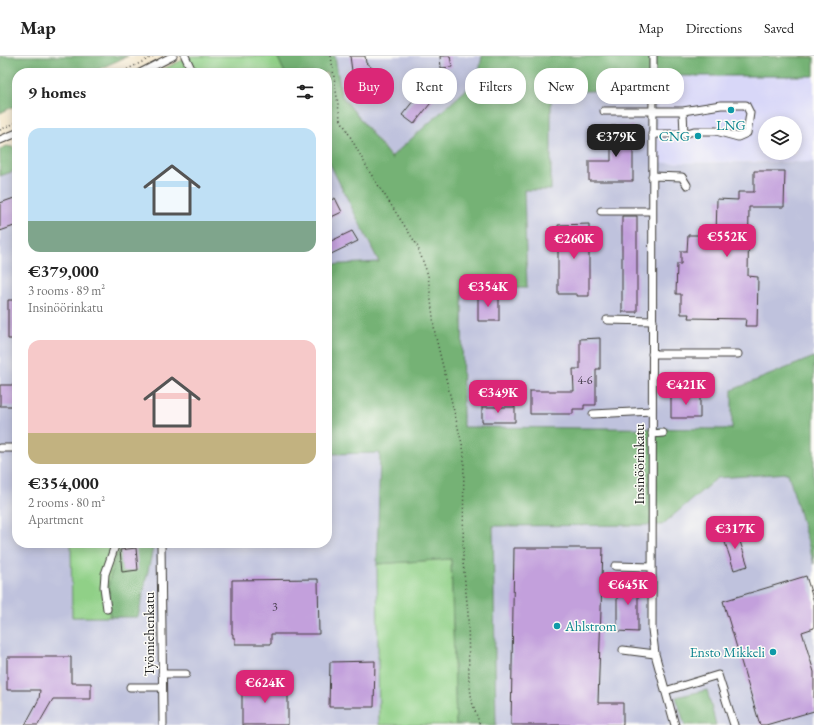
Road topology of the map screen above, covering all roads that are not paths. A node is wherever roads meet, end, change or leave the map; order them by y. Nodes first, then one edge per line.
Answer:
1 (173, 56) edge
2 (185, 56) edge
3 (652, 56) edge
4 (150, 68) edge
5 (191, 68) edge
6 (604, 111) dead end
7 (652, 111) junction
8 (684, 111) junction
9 (652, 134) junction
10 (684, 134) junction
11 (12, 136) edge
12 (0, 140) edge
13 (652, 176) junction
14 (687, 185) dead end
15 (652, 211) junction
16 (601, 212) dead end
17 (607, 320) dead end
18 (653, 321) junction
19 (652, 354) junction
20 (738, 354) dead end
21 (652, 411) junction
22 (594, 414) dead end
23 (663, 433) dead end
24 (652, 434) junction
25 (0, 448) edge
26 (12, 448) edge
27 (114, 548) edge
28 (162, 548) edge
29 (615, 566) dead end
30 (652, 567) junction
31 (107, 609) dead end
32 (623, 650) dead end
33 (655, 654) junction
34 (162, 674) junction
35 (186, 674) dead end
36 (130, 687) dead end
37 (162, 687) junction
38 (665, 691) junction
39 (163, 725) edge
40 (675, 725) edge
41 (734, 725) edge

1 - 4 street
2 - 5 street
3 - 7 street, Insinöörinkatu
6 - 7 street
7 - 8 street
7 - 9 street, Insinöörinkatu
8 - 10 street
8 - 10 street
9 - 10 street
9 - 13 street, Insinöörinkatu
11 - 12 street
13 - 14 street
13 - 15 street, Insinöörinkatu
15 - 16 street
15 - 18 street, Insinöörinkatu
17 - 18 street
18 - 19 street, Insinöörinkatu
19 - 20 street
19 - 21 street, Insinöörinkatu
21 - 22 street
21 - 24 street, Insinöörinkatu
23 - 24 street
24 - 30 street, Insinöörinkatu
25 - 26 street
27 - 31 street
28 - 34 street, Työmiehenkatu
29 - 30 street
30 - 33 street, Insinöörinkatu
32 - 33 street
33 - 38 street, Insinöörinkatu
34 - 35 street
34 - 37 street, Työmiehenkatu
36 - 37 street
37 - 39 street, Työmiehenkatu
38 - 40 street, Insinöörinkatu
38 - 41 street

